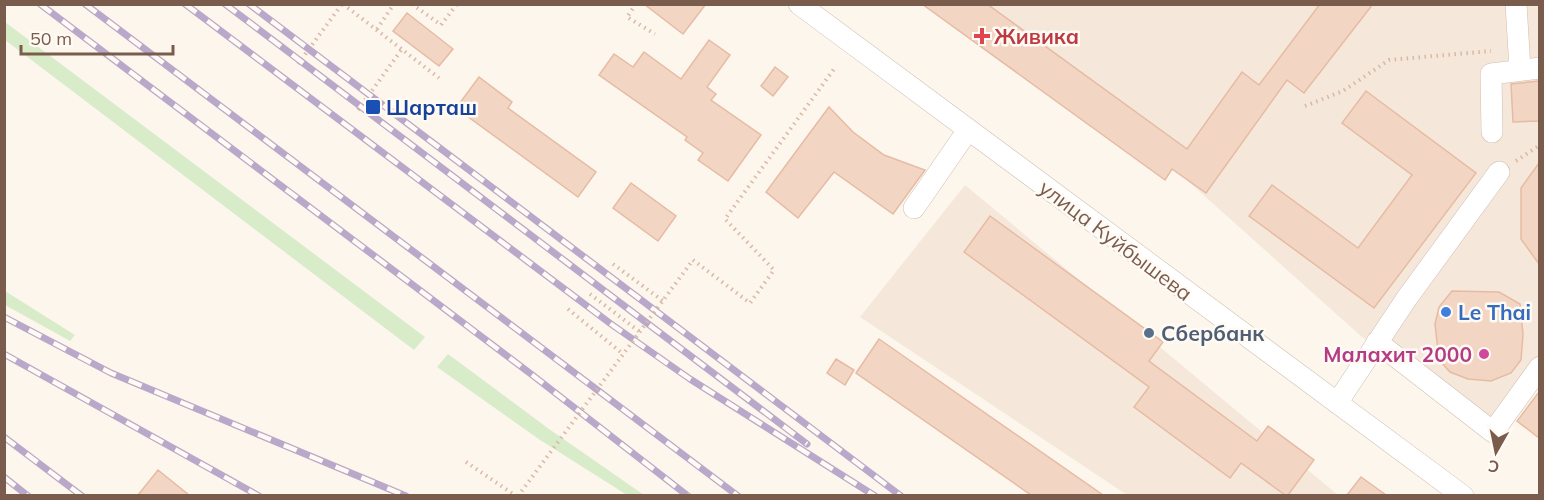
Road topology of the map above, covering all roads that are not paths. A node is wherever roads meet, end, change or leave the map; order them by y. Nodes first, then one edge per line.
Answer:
1 (799, 4) edge
2 (1516, 4) edge
3 (1526, 62) edge
4 (968, 130) junction
5 (1492, 132) dead end
6 (1499, 172) road end
7 (914, 208) dead end
8 (1377, 342) junction
9 (1539, 368) edge
10 (1337, 403) junction
11 (1463, 495) edge

1 - 4 street, улица Куйбышева
2 - 3 street
3 - 5 street
4 - 7 street
4 - 10 street, улица Куйбышева
6 - 8 street
8 - 9 street
8 - 10 street
10 - 11 street, улица Куйбышева

